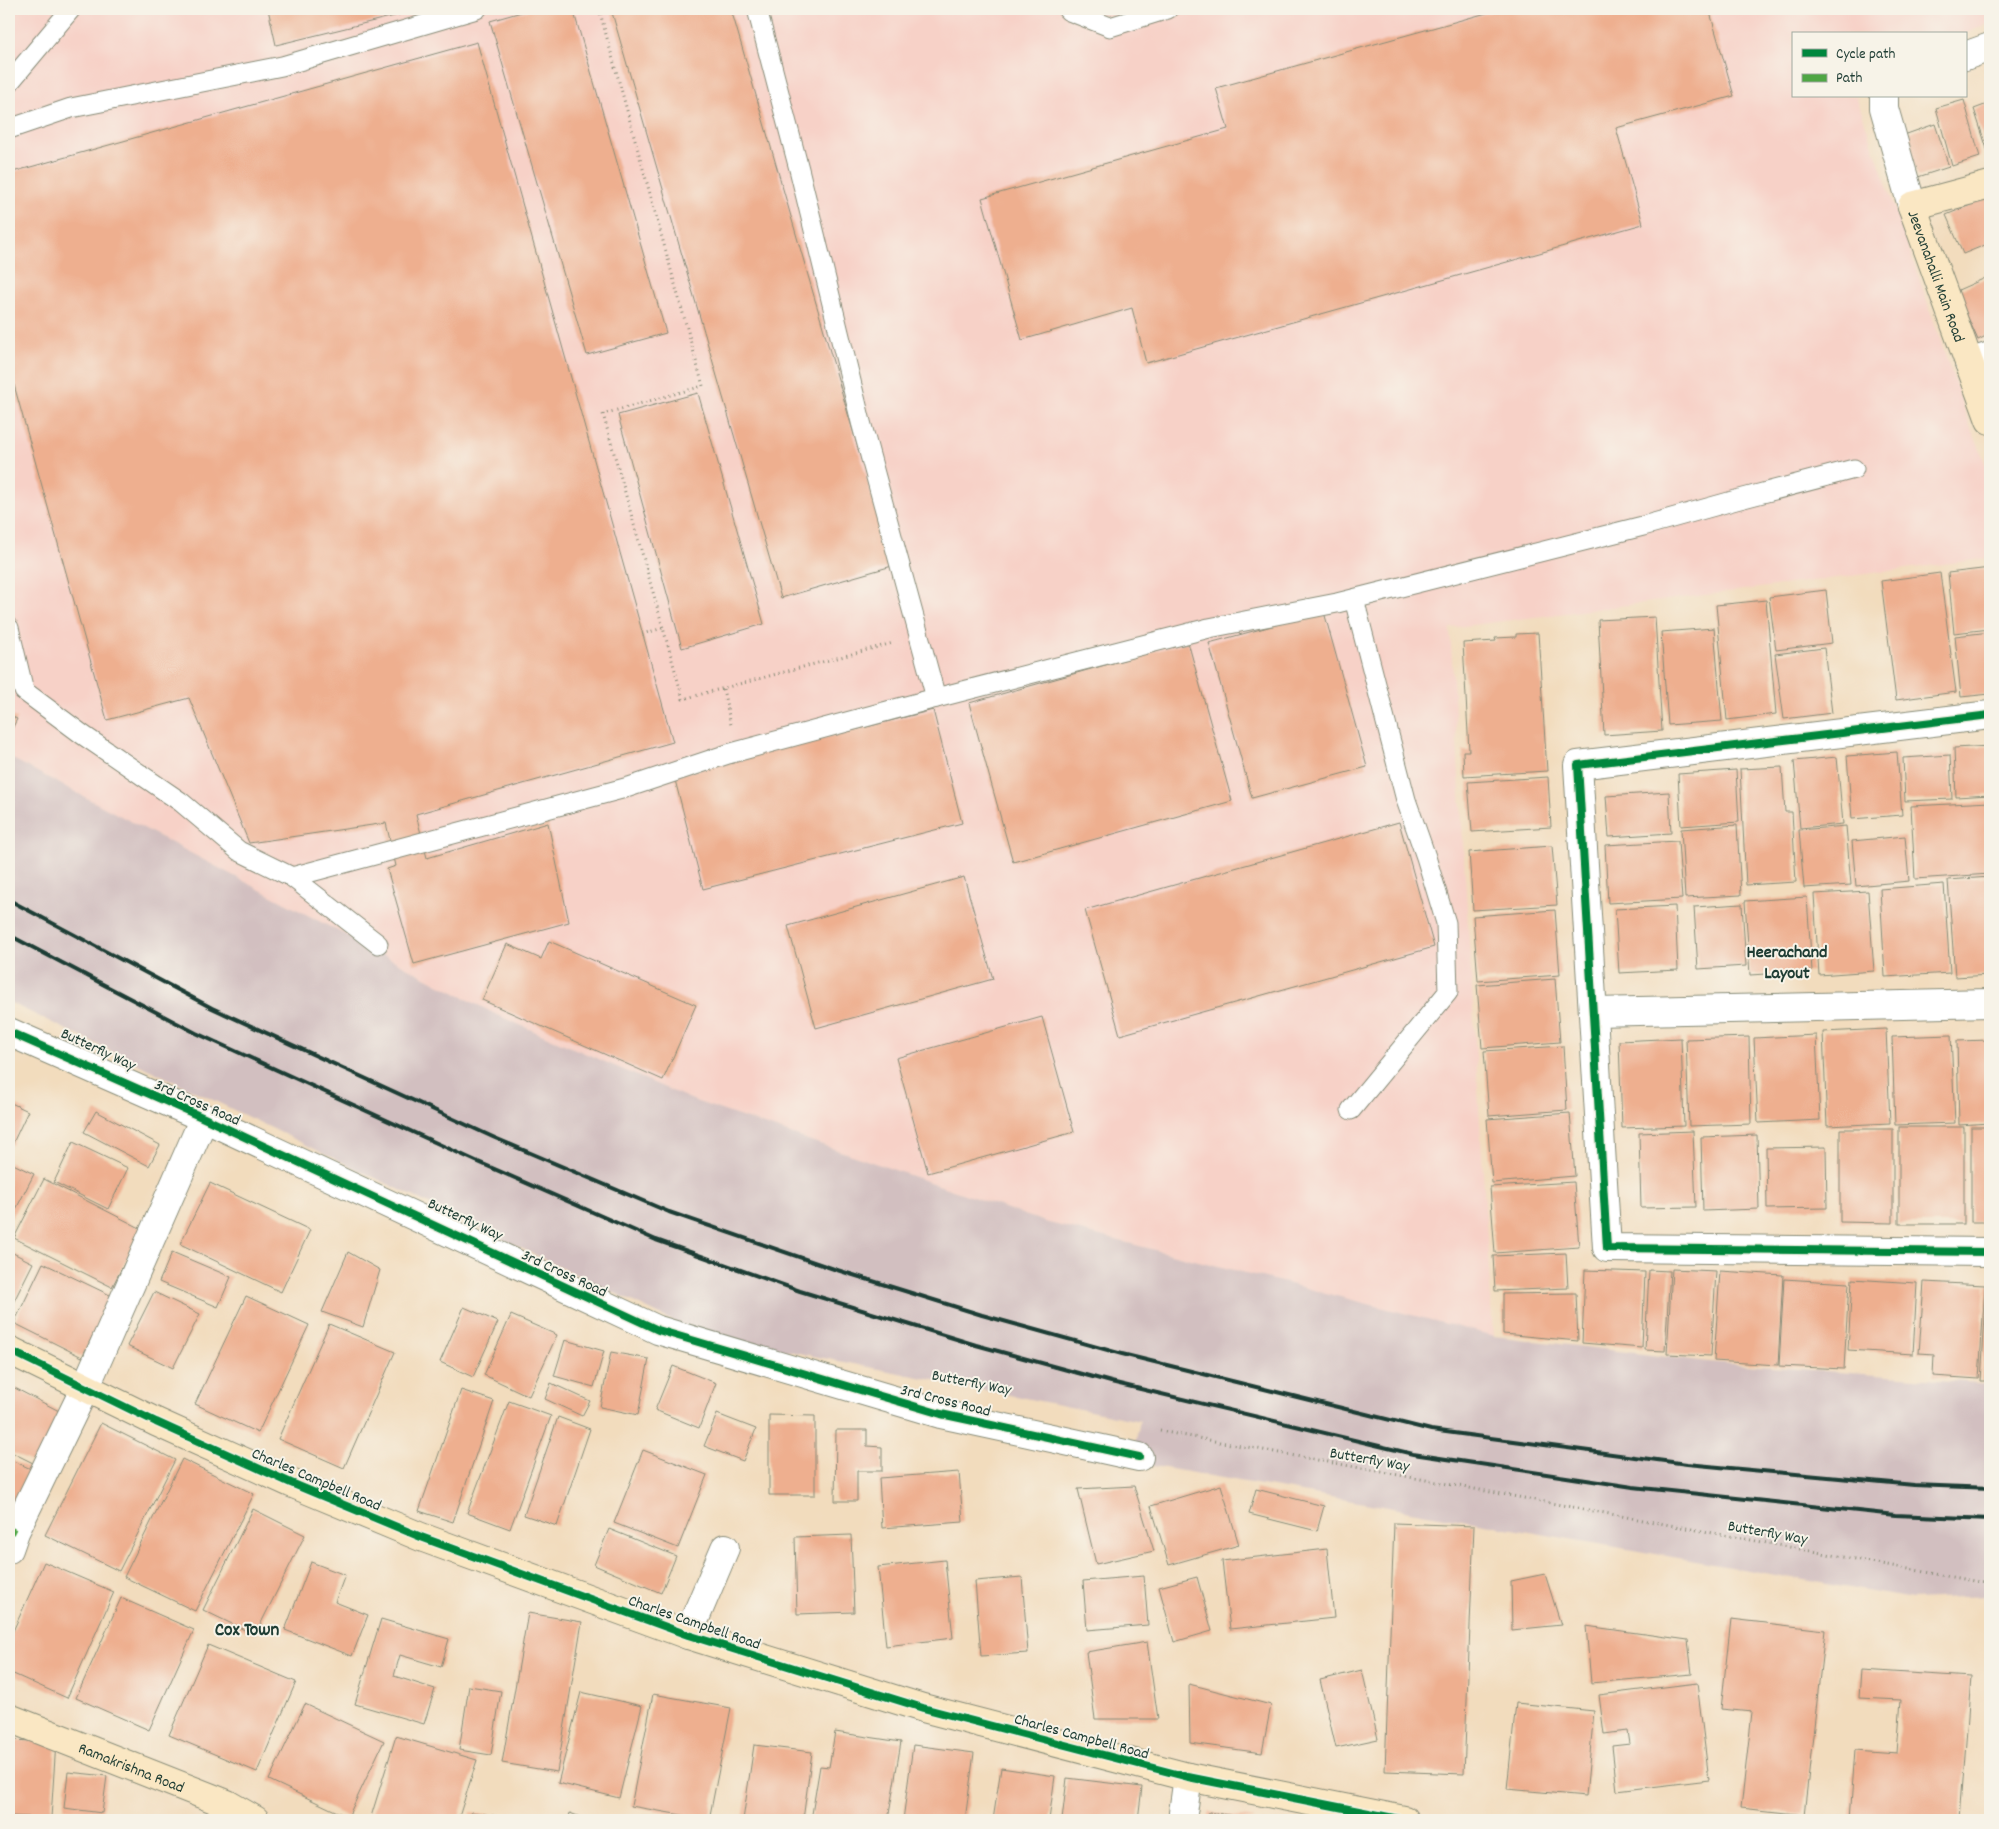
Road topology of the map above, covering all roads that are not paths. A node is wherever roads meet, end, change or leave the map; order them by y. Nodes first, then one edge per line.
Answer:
1 (71, 9) edge
2 (477, 9) edge
3 (756, 9) edge
4 (1067, 9) edge
5 (1168, 9) edge
6 (1990, 47) edge
7 (1966, 56) edge
8 (9, 83) edge
9 (1884, 98) edge
10 (9, 130) edge
11 (1990, 185) edge
12 (1912, 206) junction
13 (1980, 360) edge
14 (1990, 420) edge
15 (1854, 470) dead end
16 (1354, 599) junction
17 (9, 628) edge
18 (16, 691) edge
19 (936, 698) junction
20 (1990, 715) edge
21 (292, 877) junction
22 (378, 944) dead end
23 (1990, 1003) edge
24 (1594, 1012) junction
25 (9, 1032) edge
26 (1351, 1110) dead end
27 (204, 1118) junction
28 (1990, 1252) edge
29 (9, 1350) edge
30 (85, 1388) junction
31 (1139, 1456) dead end
32 (11, 1537) edge
33 (725, 1548) dead end
34 (688, 1635) junction
35 (9, 1718) edge
36 (1188, 1777) junction
37 (222, 1812) edge
38 (255, 1820) edge
39 (1182, 1820) edge
40 (1404, 1820) edge

1 - 8 lane
2 - 10 lane
3 - 19 lane
4 - 5 lane
6 - 7 street
9 - 12 street
11 - 12 street, Jeevanahalli Main Road
12 - 13 street, Jeevanahalli Main Road
13 - 14 street, Jeevanahalli Main Road
15 - 16 lane
16 - 19 lane
16 - 26 lane
17 - 18 lane
18 - 21 lane
19 - 21 lane
20 - 24 street
21 - 22 lane
23 - 24 street
24 - 28 street
25 - 27 street, 3rd Cross Road
27 - 30 street
27 - 31 street, 3rd Cross Road
29 - 30 street, Charles Campbell Road
30 - 32 street
30 - 34 street, Charles Campbell Road
33 - 34 street
34 - 36 street, Charles Campbell Road
35 - 37 street, Ramakrishna Road
36 - 39 street
36 - 40 street, Charles Campbell Road
37 - 38 street, Ramakrishna Road

